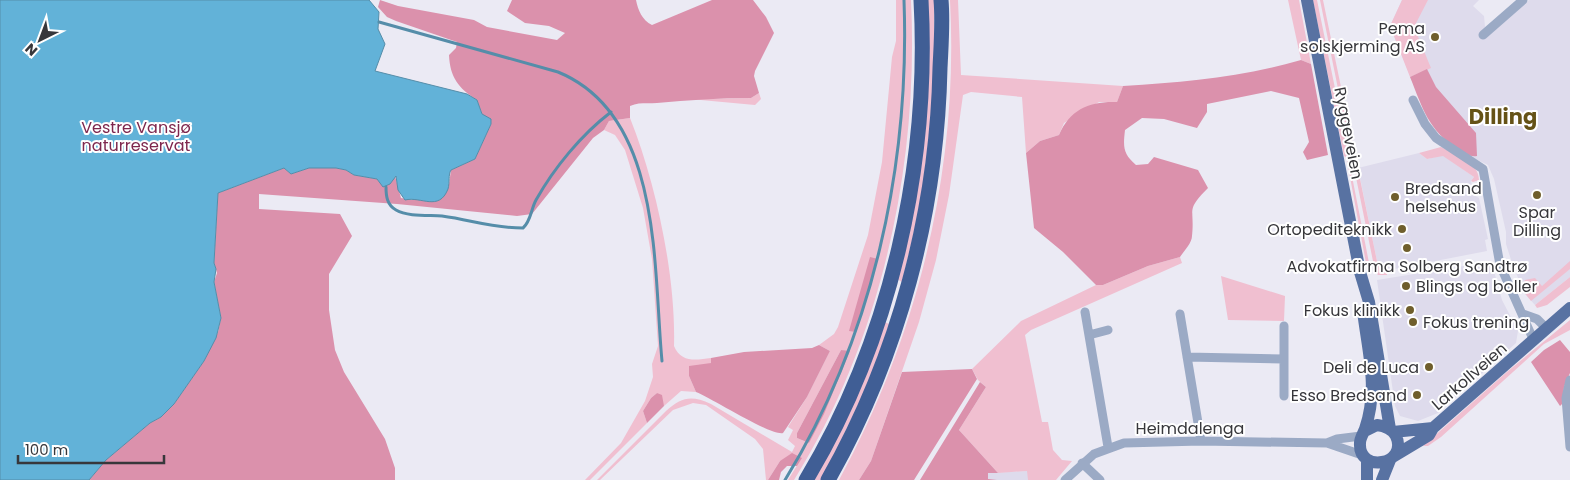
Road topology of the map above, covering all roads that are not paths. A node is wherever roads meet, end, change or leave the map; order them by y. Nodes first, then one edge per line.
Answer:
1 (921, 0) edge
2 (940, 0) edge
3 (1307, 0) edge
4 (1523, 0) edge
5 (1483, 35) dead end
6 (1413, 100) dead end
7 (1360, 272) junction
8 (1570, 308) edge
9 (1085, 312) dead end
10 (1180, 314) dead end
11 (1523, 314) junction
12 (1284, 326) dead end
13 (1547, 329) junction
14 (1108, 330) dead end
15 (1089, 335) junction
16 (1534, 341) junction
17 (1187, 357) junction
18 (1283, 359) junction
19 (1570, 380) edge
20 (1284, 396) dead end
21 (1433, 428) junction
22 (1392, 430) junction
23 (1363, 434) junction
24 (1201, 441) junction
25 (1327, 443) junction
26 (1570, 447) edge
27 (1108, 448) junction
28 (1365, 457) junction
29 (1392, 458) junction
30 (1082, 463) junction
31 (806, 480) edge
32 (828, 480) edge
33 (1065, 480) edge
34 (1100, 480) edge
35 (1367, 480) edge
36 (1382, 480) edge

1 - 31 highway
2 - 32 highway
3 - 7 main road, Ryggeveien
4 - 5 street
6 - 11 street
7 - 22 main road, Ryggeveien
7 - 23 main road, Ryggeveien
8 - 13 main road, Larkollveien
9 - 15 street
10 - 17 street
11 - 13 street
11 - 16 street
12 - 18 street
13 - 16 main road, Larkollveien
14 - 15 street
15 - 27 street
16 - 21 main road, Larkollveien
17 - 18 street
17 - 24 street
18 - 20 street
19 - 26 street
21 - 22 main road, Larkollveien
21 - 29 main road, Larkollveien
22 - 23 main road
22 - 29 main road
23 - 25 street, Heimdalenga
23 - 28 main road
24 - 25 street, Heimdalenga
24 - 27 street, Heimdalenga
25 - 28 street, Heimdalenga
27 - 30 street, Heimdalenga
28 - 29 main road
28 - 35 main road
29 - 36 main road
30 - 33 street, Heimdalenga
30 - 34 street

